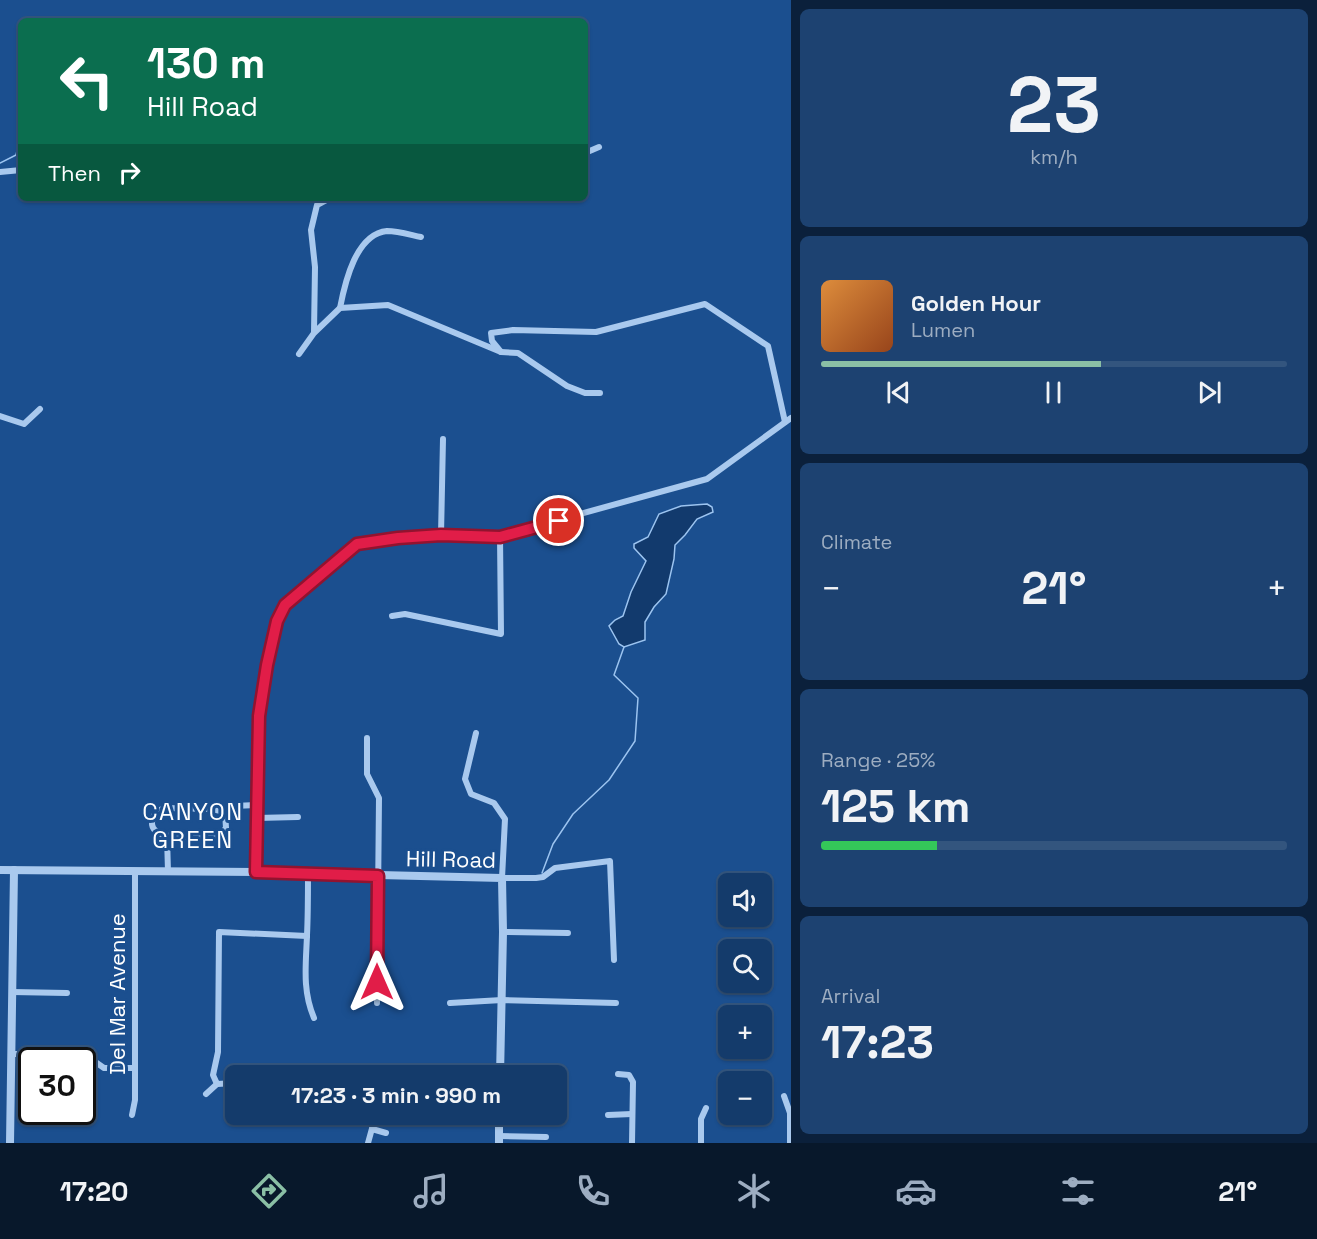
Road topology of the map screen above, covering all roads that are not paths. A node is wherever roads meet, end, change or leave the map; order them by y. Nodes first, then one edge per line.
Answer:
1 (599, 147) dead end
2 (588, 152) edge
3 (18, 170) edge
4 (0, 172) edge
5 (324, 201) edge
6 (421, 237) dead end
7 (340, 308) junction
8 (314, 333) junction
9 (501, 352) junction
10 (299, 354) dead end
11 (600, 393) dead end
12 (40, 409) dead end
13 (0, 416) edge
14 (788, 420) edge
15 (443, 439) dead end
16 (441, 535) junction
17 (500, 537) junction
18 (392, 616) dead end
19 (476, 733) dead end
20 (367, 738) dead end
21 (258, 806) junction
22 (225, 812) junction
23 (298, 817) dead end
24 (257, 818) junction
25 (167, 836) junction
26 (0, 870) edge
27 (14, 870) junction
28 (135, 872) junction
29 (168, 872) junction
30 (256, 872) junction
31 (308, 874) junction
32 (378, 876) junction
33 (502, 878) junction
34 (503, 932) junction
35 (568, 933) dead end
36 (307, 936) junction
37 (614, 960) dead end
38 (12, 992) junction
39 (67, 993) dead end
40 (502, 1000) junction
41 (377, 1003) dead end
42 (450, 1003) dead end
43 (616, 1003) dead end
44 (314, 1018) dead end
45 (11, 1054) junction
46 (500, 1065) edge
47 (134, 1068) junction
48 (618, 1074) dead end
49 (217, 1084) junction
50 (225, 1084) edge
51 (206, 1094) dead end
52 (784, 1096) dead end
53 (706, 1108) dead end
54 (632, 1114) junction
55 (132, 1115) dead end
56 (608, 1115) dead end
57 (373, 1125) edge
58 (372, 1129) junction
59 (386, 1133) dead end
60 (546, 1137) dead end
61 (499, 1139) edge
62 (10, 1143) edge
63 (368, 1143) edge
64 (632, 1143) edge
65 (701, 1143) edge
66 (790, 1143) edge

1 - 2 street
3 - 4 street
5 - 8 street
6 - 7 street
7 - 8 street
7 - 9 street
8 - 10 street
9 - 11 street
9 - 14 street
12 - 13 street
14 - 17 street
15 - 16 street
16 - 17 street
16 - 21 street
17 - 18 street
19 - 33 street
20 - 32 street
21 - 22 street
21 - 24 street
22 - 25 street
22 - 25 street
23 - 24 street
24 - 30 street
25 - 29 street
26 - 27 street, Hill Road
27 - 28 street, Hill Road
27 - 38 street
28 - 29 street, Hill Road
28 - 47 street, Del Mar Avenue
29 - 30 street, Hill Road
30 - 31 street, Hill Road
31 - 32 street, Hill Road
31 - 36 street
32 - 33 street, Hill Road
32 - 41 street
33 - 34 street
33 - 37 street, Hill Road
34 - 35 street
34 - 40 street
36 - 44 street
36 - 49 street
38 - 39 street
38 - 45 street
40 - 42 street
40 - 43 street
40 - 46 street
45 - 47 street
45 - 62 street
47 - 55 street, Del Mar Avenue
48 - 54 street
49 - 50 street
49 - 51 street
52 - 66 street
53 - 65 street
54 - 56 street
54 - 64 street
57 - 58 street
58 - 59 street
58 - 63 street
60 - 61 street

